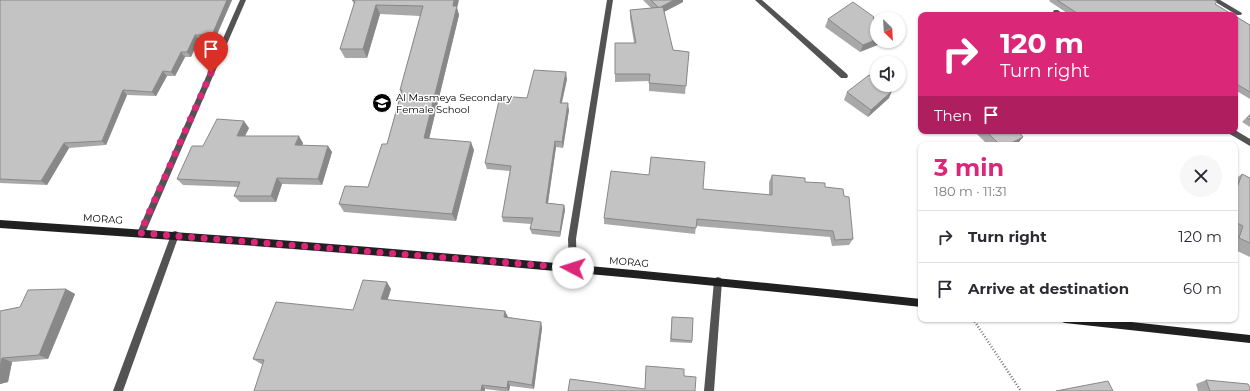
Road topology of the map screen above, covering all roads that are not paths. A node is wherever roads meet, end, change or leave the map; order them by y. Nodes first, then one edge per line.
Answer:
1 (243, 0) edge
2 (610, 0) edge
3 (758, 0) edge
4 (1215, 0) edge
5 (1236, 12) edge
6 (844, 76) dead end
7 (1235, 134) edge
8 (1250, 144) edge
9 (0, 224) edge
10 (140, 233) junction
11 (175, 235) junction
12 (573, 268) junction
13 (718, 281) junction
14 (918, 303) edge
15 (1093, 322) edge
16 (1250, 339) edge
17 (118, 391) edge
18 (709, 391) edge

1 - 10 street
2 - 12 street
3 - 6 street
4 - 5 street
7 - 8 street
9 - 10 main road, MORAG
10 - 11 main road, MORAG
11 - 12 main road, MORAG
11 - 17 street
12 - 13 main road, MORAG
13 - 14 main road, MORAG
13 - 18 street
15 - 16 main road

